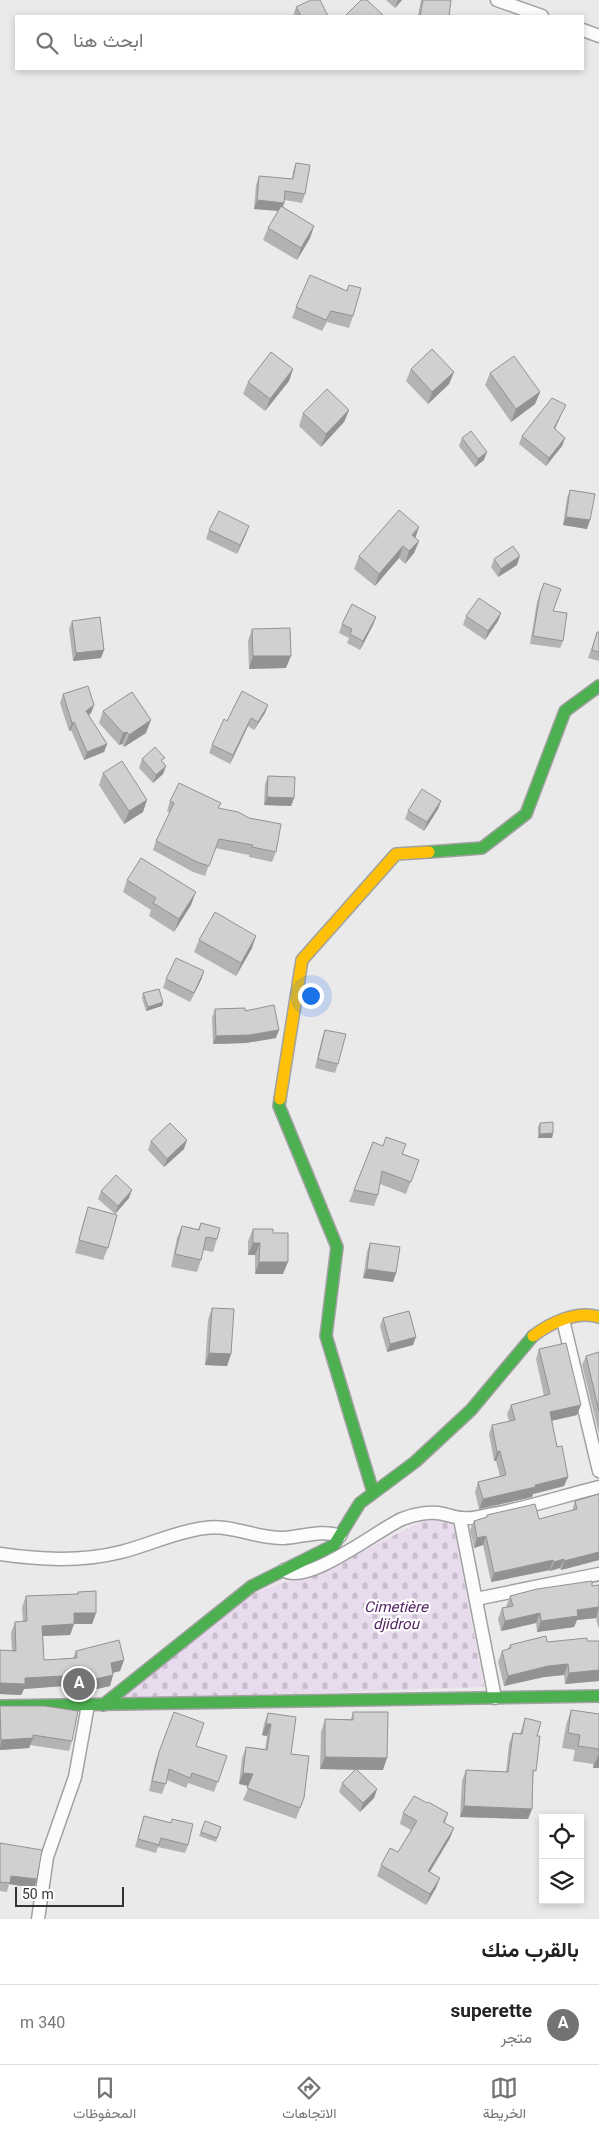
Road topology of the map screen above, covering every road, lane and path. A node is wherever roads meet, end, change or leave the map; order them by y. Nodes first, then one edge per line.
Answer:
1 (496, 0) edge
2 (539, 15) edge
3 (584, 30) edge
4 (599, 36) edge
5 (599, 686) edge
6 (599, 1317) edge
7 (563, 1320) junction
8 (599, 1472) edge
9 (599, 1487) edge
10 (372, 1492) junction
11 (460, 1519) junction
12 (340, 1536) junction
13 (0, 1554) edge
14 (284, 1570) junction
15 (599, 1574) edge
16 (476, 1599) junction
17 (599, 1696) edge
18 (495, 1698) junction
19 (88, 1705) junction
20 (103, 1705) junction
21 (0, 1706) edge
22 (38, 1919) edge

1 - 2 street
3 - 4 street
5 - 10 street
6 - 7 street
7 - 8 street
7 - 10 street
9 - 11 street
10 - 12 street
11 - 14 street
11 - 16 street
12 - 13 street
12 - 14 street
14 - 20 street
15 - 16 street
16 - 18 street
17 - 18 street
18 - 20 street
19 - 20 street
19 - 21 street
19 - 22 street

